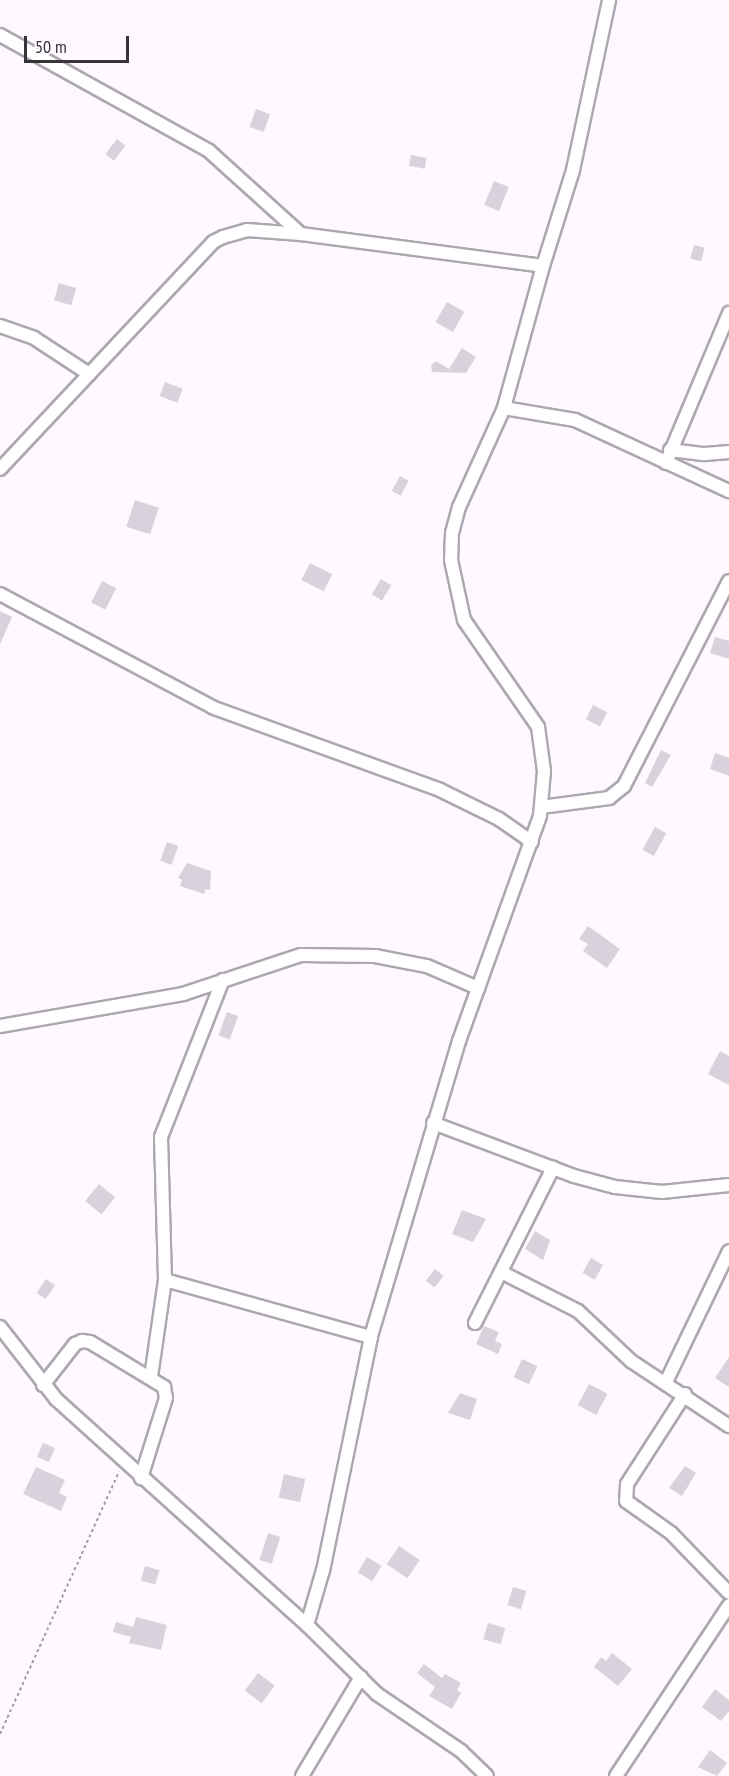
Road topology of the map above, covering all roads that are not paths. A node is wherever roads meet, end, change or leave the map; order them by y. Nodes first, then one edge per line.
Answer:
1 (609, 0) edge
2 (0, 35) edge
3 (301, 234) junction
4 (543, 266) junction
5 (729, 313) edge
6 (0, 326) edge
7 (89, 374) junction
8 (504, 408) junction
9 (670, 450) junction
10 (729, 452) edge
11 (666, 463) junction
12 (0, 469) edge
13 (729, 491) edge
14 (729, 581) edge
15 (0, 594) edge
16 (541, 807) junction
17 (532, 842) junction
18 (223, 980) junction
19 (477, 988) junction
20 (0, 1026) edge
21 (433, 1123) junction
22 (553, 1168) junction
23 (729, 1185) edge
24 (729, 1251) edge
25 (501, 1272) junction
26 (165, 1280) junction
27 (475, 1323) dead end
28 (0, 1326) edge
29 (371, 1337) junction
30 (151, 1377) junction
31 (666, 1382) junction
32 (43, 1385) junction
33 (685, 1394) junction
34 (729, 1426) edge
35 (141, 1478) junction
36 (729, 1593) edge
37 (729, 1605) edge
38 (307, 1625) junction
39 (361, 1677) junction
40 (302, 1776) edge
41 (487, 1776) edge
42 (616, 1776) edge

1 - 4 street
2 - 3 street
3 - 4 street
3 - 7 street
4 - 8 street
5 - 9 street
6 - 7 street
7 - 12 street
8 - 11 street
8 - 16 street
9 - 10 street
9 - 11 street
11 - 13 street
14 - 16 street
15 - 17 street
16 - 17 street
17 - 19 street
18 - 19 street
18 - 20 street
18 - 26 street
19 - 21 street
21 - 22 street
21 - 29 street
22 - 23 street
22 - 25 street
24 - 31 street
25 - 27 street
25 - 31 street
26 - 29 street
26 - 30 street
28 - 32 street
29 - 38 street
30 - 32 street
30 - 35 street
31 - 33 street
32 - 35 street
33 - 34 street
33 - 36 street
35 - 38 street
37 - 42 street
38 - 39 street
39 - 40 street
39 - 41 street

